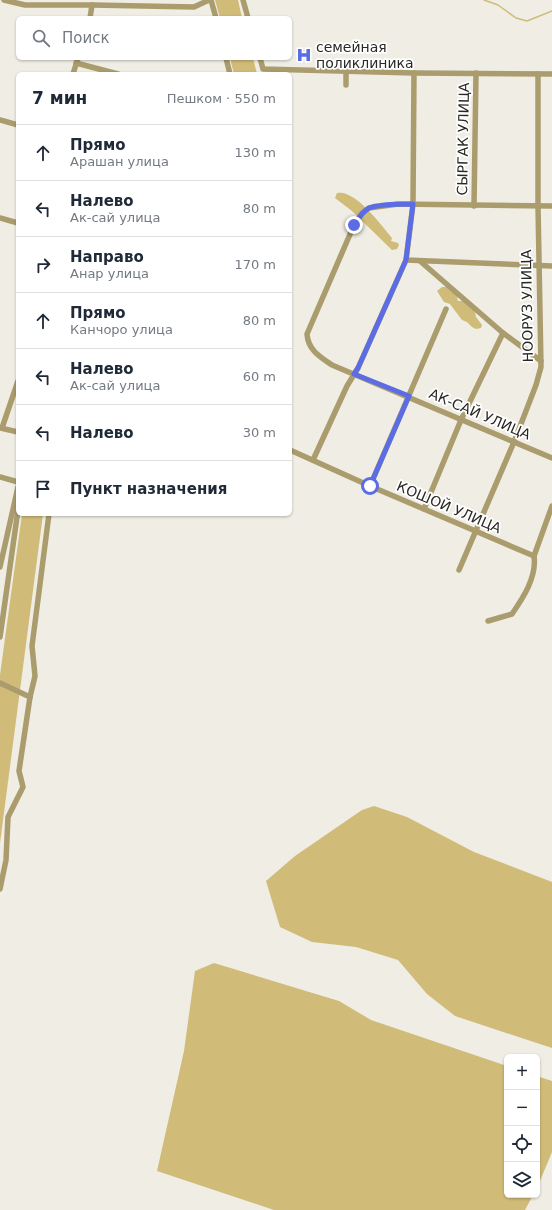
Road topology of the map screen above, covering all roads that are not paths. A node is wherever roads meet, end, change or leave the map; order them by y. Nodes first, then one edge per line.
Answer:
1 (4, 0) edge
2 (210, 0) edge
3 (243, 0) edge
4 (92, 5) junction
5 (90, 16) edge
6 (215, 16) edge
7 (247, 16) edge
8 (77, 60) edge
9 (226, 60) edge
10 (260, 60) edge
11 (74, 72) edge
12 (112, 72) edge
13 (230, 72) edge
14 (346, 72) junction
15 (414, 73) junction
16 (476, 73) junction
17 (538, 74) junction
18 (552, 74) edge
19 (346, 85) dead end
20 (0, 120) edge
21 (16, 124) edge
22 (413, 204) junction
23 (474, 206) junction
24 (538, 206) junction
25 (552, 206) edge
26 (0, 218) edge
27 (16, 222) edge
28 (406, 260) junction
29 (420, 261) junction
30 (539, 266) junction
31 (552, 266) edge
32 (446, 309) dead end
33 (503, 333) junction
34 (541, 360) junction
35 (354, 374) junction
36 (16, 387) edge
37 (409, 396) junction
38 (461, 420) junction
39 (1, 428) edge
40 (16, 432) edge
41 (514, 442) junction
42 (292, 451) edge
43 (552, 458) edge
44 (313, 460) junction
45 (0, 477) edge
46 (16, 481) edge
47 (370, 486) junction
48 (16, 495) edge
49 (552, 506) edge
50 (424, 509) junction
51 (17, 516) edge
52 (49, 516) edge
53 (476, 531) junction
54 (13, 550) junction
55 (1, 555) edge
56 (534, 556) junction
57 (0, 567) edge
58 (459, 570) dead end
59 (488, 621) dead end
60 (0, 637) edge
61 (0, 683) edge
62 (28, 695) junction
63 (0, 889) edge

1 - 4 street
2 - 4 street
2 - 6 street
3 - 7 street
4 - 5 street
8 - 11 street
8 - 12 street
9 - 13 street
10 - 14 street
14 - 15 street
14 - 19 street
15 - 16 street
15 - 22 street
16 - 17 street
16 - 23 street, СЫРГАК УЛИЦА
17 - 18 street
17 - 24 street, НООРУЗ УЛИЦА
20 - 21 street
22 - 23 street
22 - 28 street
22 - 35 street, АК-САЙ УЛИЦА
23 - 24 street
24 - 25 street
24 - 30 street, НООРУЗ УЛИЦА
26 - 27 street
28 - 29 street
28 - 35 street
29 - 30 street
29 - 33 street
30 - 31 street
30 - 34 street, НООРУЗ УЛИЦА
32 - 37 street
33 - 34 street
33 - 38 street
34 - 41 street, НООРУЗ УЛИЦА
35 - 37 street, АК-САЙ УЛИЦА
35 - 44 street
36 - 39 street
37 - 38 street, АК-САЙ УЛИЦА
37 - 47 street
38 - 41 street, АК-САЙ УЛИЦА
38 - 50 street
39 - 40 street
41 - 43 street, АК-САЙ УЛИЦА
41 - 53 street, НООРУЗ УЛИЦА
42 - 44 street, КОШОЙ УЛИЦА
44 - 47 street, КОШОЙ УЛИЦА
45 - 46 street
47 - 50 street, КОШОЙ УЛИЦА
48 - 55 street
49 - 56 street
50 - 53 street, КОШОЙ УЛИЦА
51 - 54 street
52 - 62 street
53 - 56 street, КОШОЙ УЛИЦА
53 - 58 street, НООРУЗ УЛИЦА
54 - 55 street
54 - 60 street
55 - 57 street
56 - 59 street
61 - 62 street
62 - 63 street

